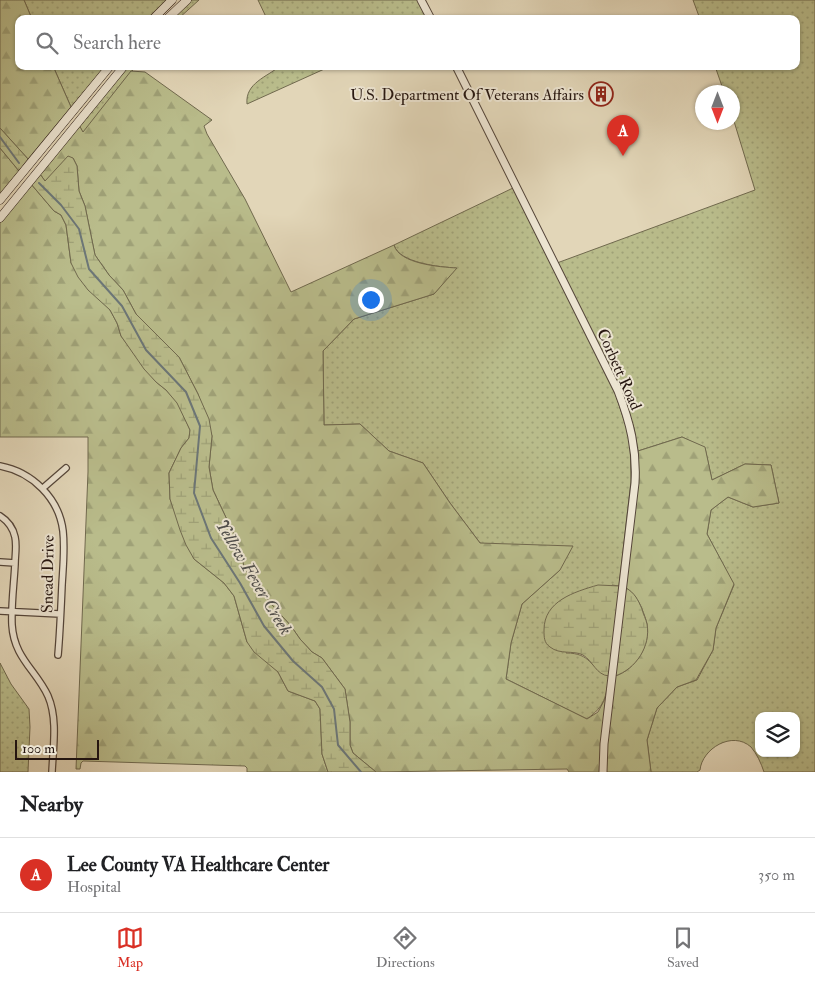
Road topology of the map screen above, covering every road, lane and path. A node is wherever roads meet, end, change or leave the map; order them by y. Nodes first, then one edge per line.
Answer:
1 (172, 0) edge
2 (187, 0) edge
3 (421, 0) edge
4 (157, 15) edge
5 (171, 15) edge
6 (429, 15) edge
7 (107, 70) edge
8 (118, 70) edge
9 (458, 70) edge
10 (0, 200) edge
11 (0, 218) edge
12 (0, 466) edge
13 (66, 468) dead end
14 (43, 488) junction
15 (0, 516) edge
16 (0, 562) edge
17 (15, 563) junction
18 (0, 611) edge
19 (12, 612) junction
20 (60, 614) junction
21 (58, 655) dead end
22 (52, 772) edge
23 (603, 772) edge

1 - 4 main road
2 - 5 main road
3 - 6 street
7 - 10 main road
8 - 11 main road
9 - 23 street, Corbett Road
12 - 14 street, Snead Drive
13 - 14 street
14 - 20 street, Snead Drive
15 - 17 street
16 - 17 street
17 - 19 street
18 - 19 street
19 - 20 street
19 - 22 street
20 - 21 street, Snead Drive

